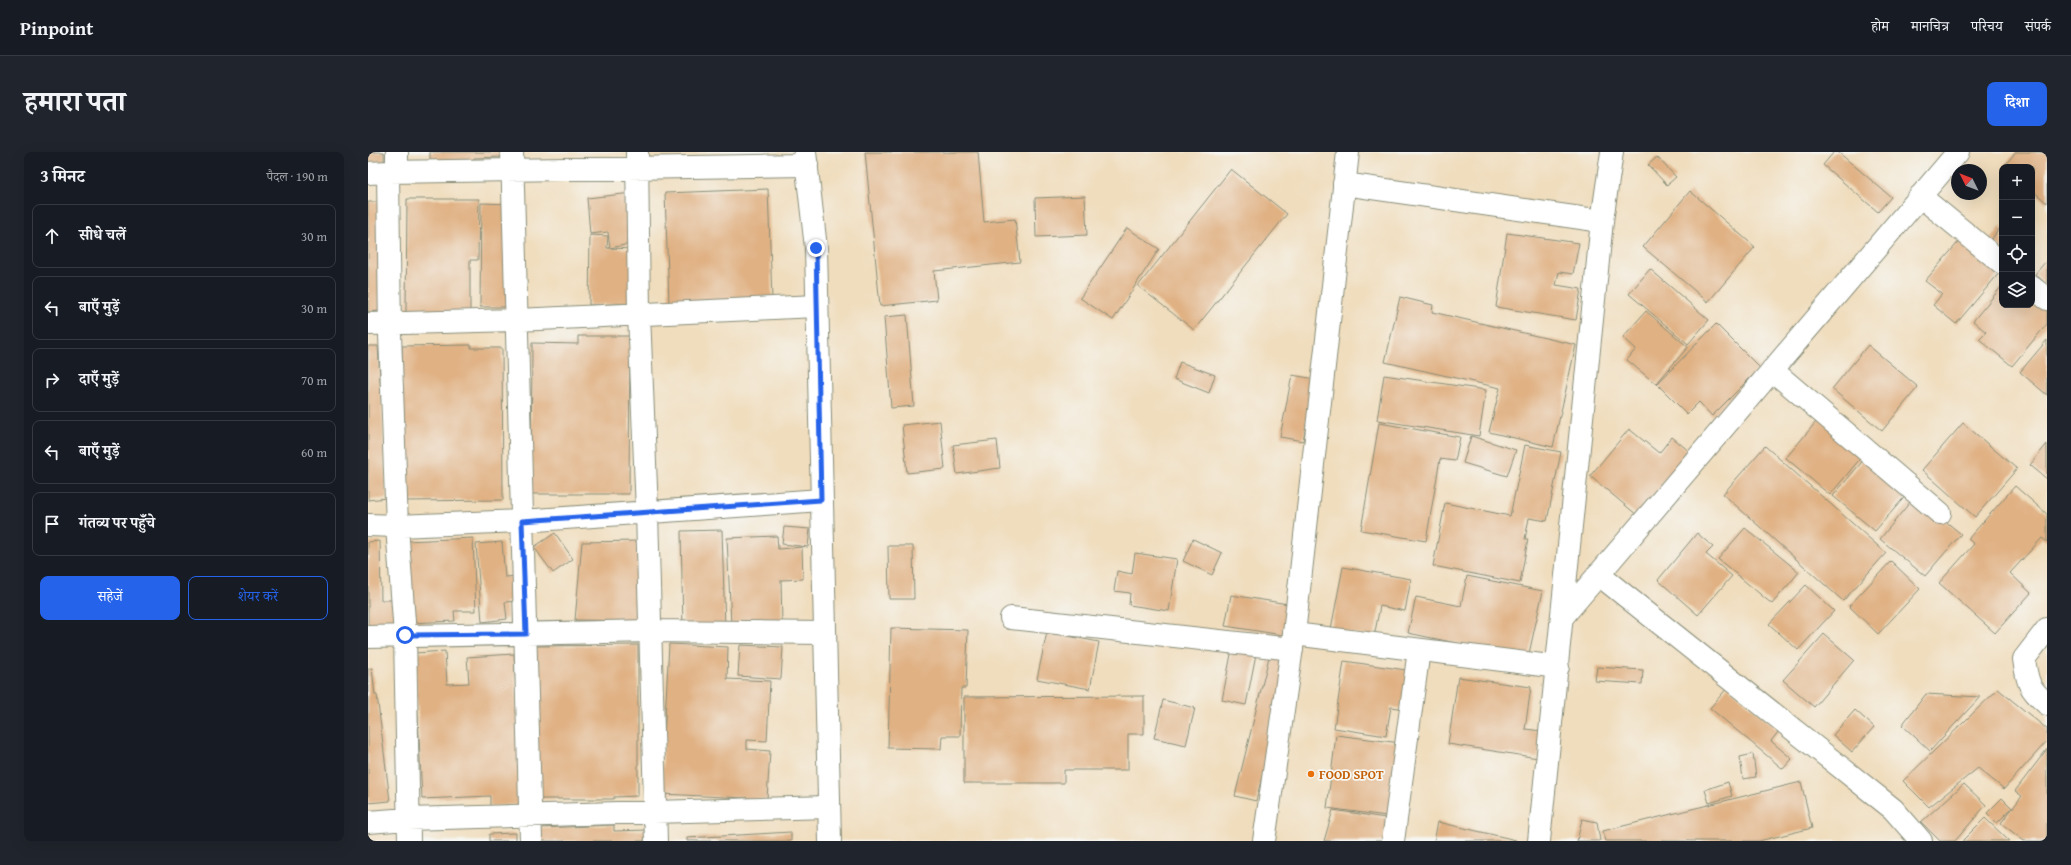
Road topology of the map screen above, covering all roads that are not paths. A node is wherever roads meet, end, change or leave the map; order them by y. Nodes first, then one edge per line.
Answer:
1 (1348, 152) edge
2 (1612, 152) edge
3 (1958, 152) edge
4 (806, 158) edge
5 (637, 160) edge
6 (513, 161) edge
7 (388, 167) edge
8 (1344, 184) junction
9 (1920, 196) junction
10 (1602, 221) junction
11 (1999, 261) edge
12 (2035, 290) edge
13 (2047, 300) edge
14 (817, 306) junction
15 (639, 314) junction
16 (517, 320) junction
17 (368, 324) edge
18 (390, 324) junction
19 (1772, 370) junction
20 (821, 500) junction
21 (647, 512) junction
22 (1940, 513) dead end
23 (522, 521) junction
24 (368, 525) edge
25 (397, 526) junction
26 (1598, 574) junction
27 (1564, 615) junction
28 (1011, 618) dead end
29 (2047, 629) edge
30 (650, 631) junction
31 (825, 633) junction
32 (526, 634) junction
33 (405, 635) junction
34 (368, 637) edge
35 (1293, 641) junction
36 (1419, 650) junction
37 (1558, 668) junction
38 (2047, 704) edge
39 (829, 807) junction
40 (656, 812) junction
41 (530, 816) junction
42 (408, 819) junction
43 (368, 822) edge
44 (409, 841) edge
45 (531, 841) edge
46 (656, 841) edge
47 (830, 841) edge
48 (1264, 841) edge
49 (1393, 841) edge
50 (1539, 841) edge
51 (1922, 841) edge

1 - 8 street
2 - 10 street
3 - 9 street
4 - 5 street
4 - 14 street
5 - 6 street
5 - 15 street
6 - 7 street
6 - 16 street
7 - 18 street
8 - 10 street
8 - 35 street
9 - 11 street
9 - 19 street
10 - 27 street
12 - 13 street
14 - 15 street
14 - 20 street
15 - 16 street
15 - 21 street
16 - 18 street
16 - 23 street
17 - 18 street
18 - 25 street
19 - 22 street
19 - 26 street
20 - 21 street
20 - 31 street
21 - 23 street
21 - 30 street
23 - 25 street
23 - 32 street
24 - 25 street
25 - 33 street
26 - 27 street
26 - 51 street
27 - 37 street
28 - 35 street
29 - 38 street
30 - 31 street
30 - 32 street
30 - 40 street
31 - 39 street
32 - 33 street
32 - 41 street
33 - 34 street
33 - 42 street
35 - 36 street
35 - 48 street
36 - 37 street
36 - 49 street
37 - 50 street
39 - 40 street
39 - 47 street
40 - 41 street
40 - 46 street
41 - 42 street
41 - 45 street
42 - 43 street
42 - 44 street

